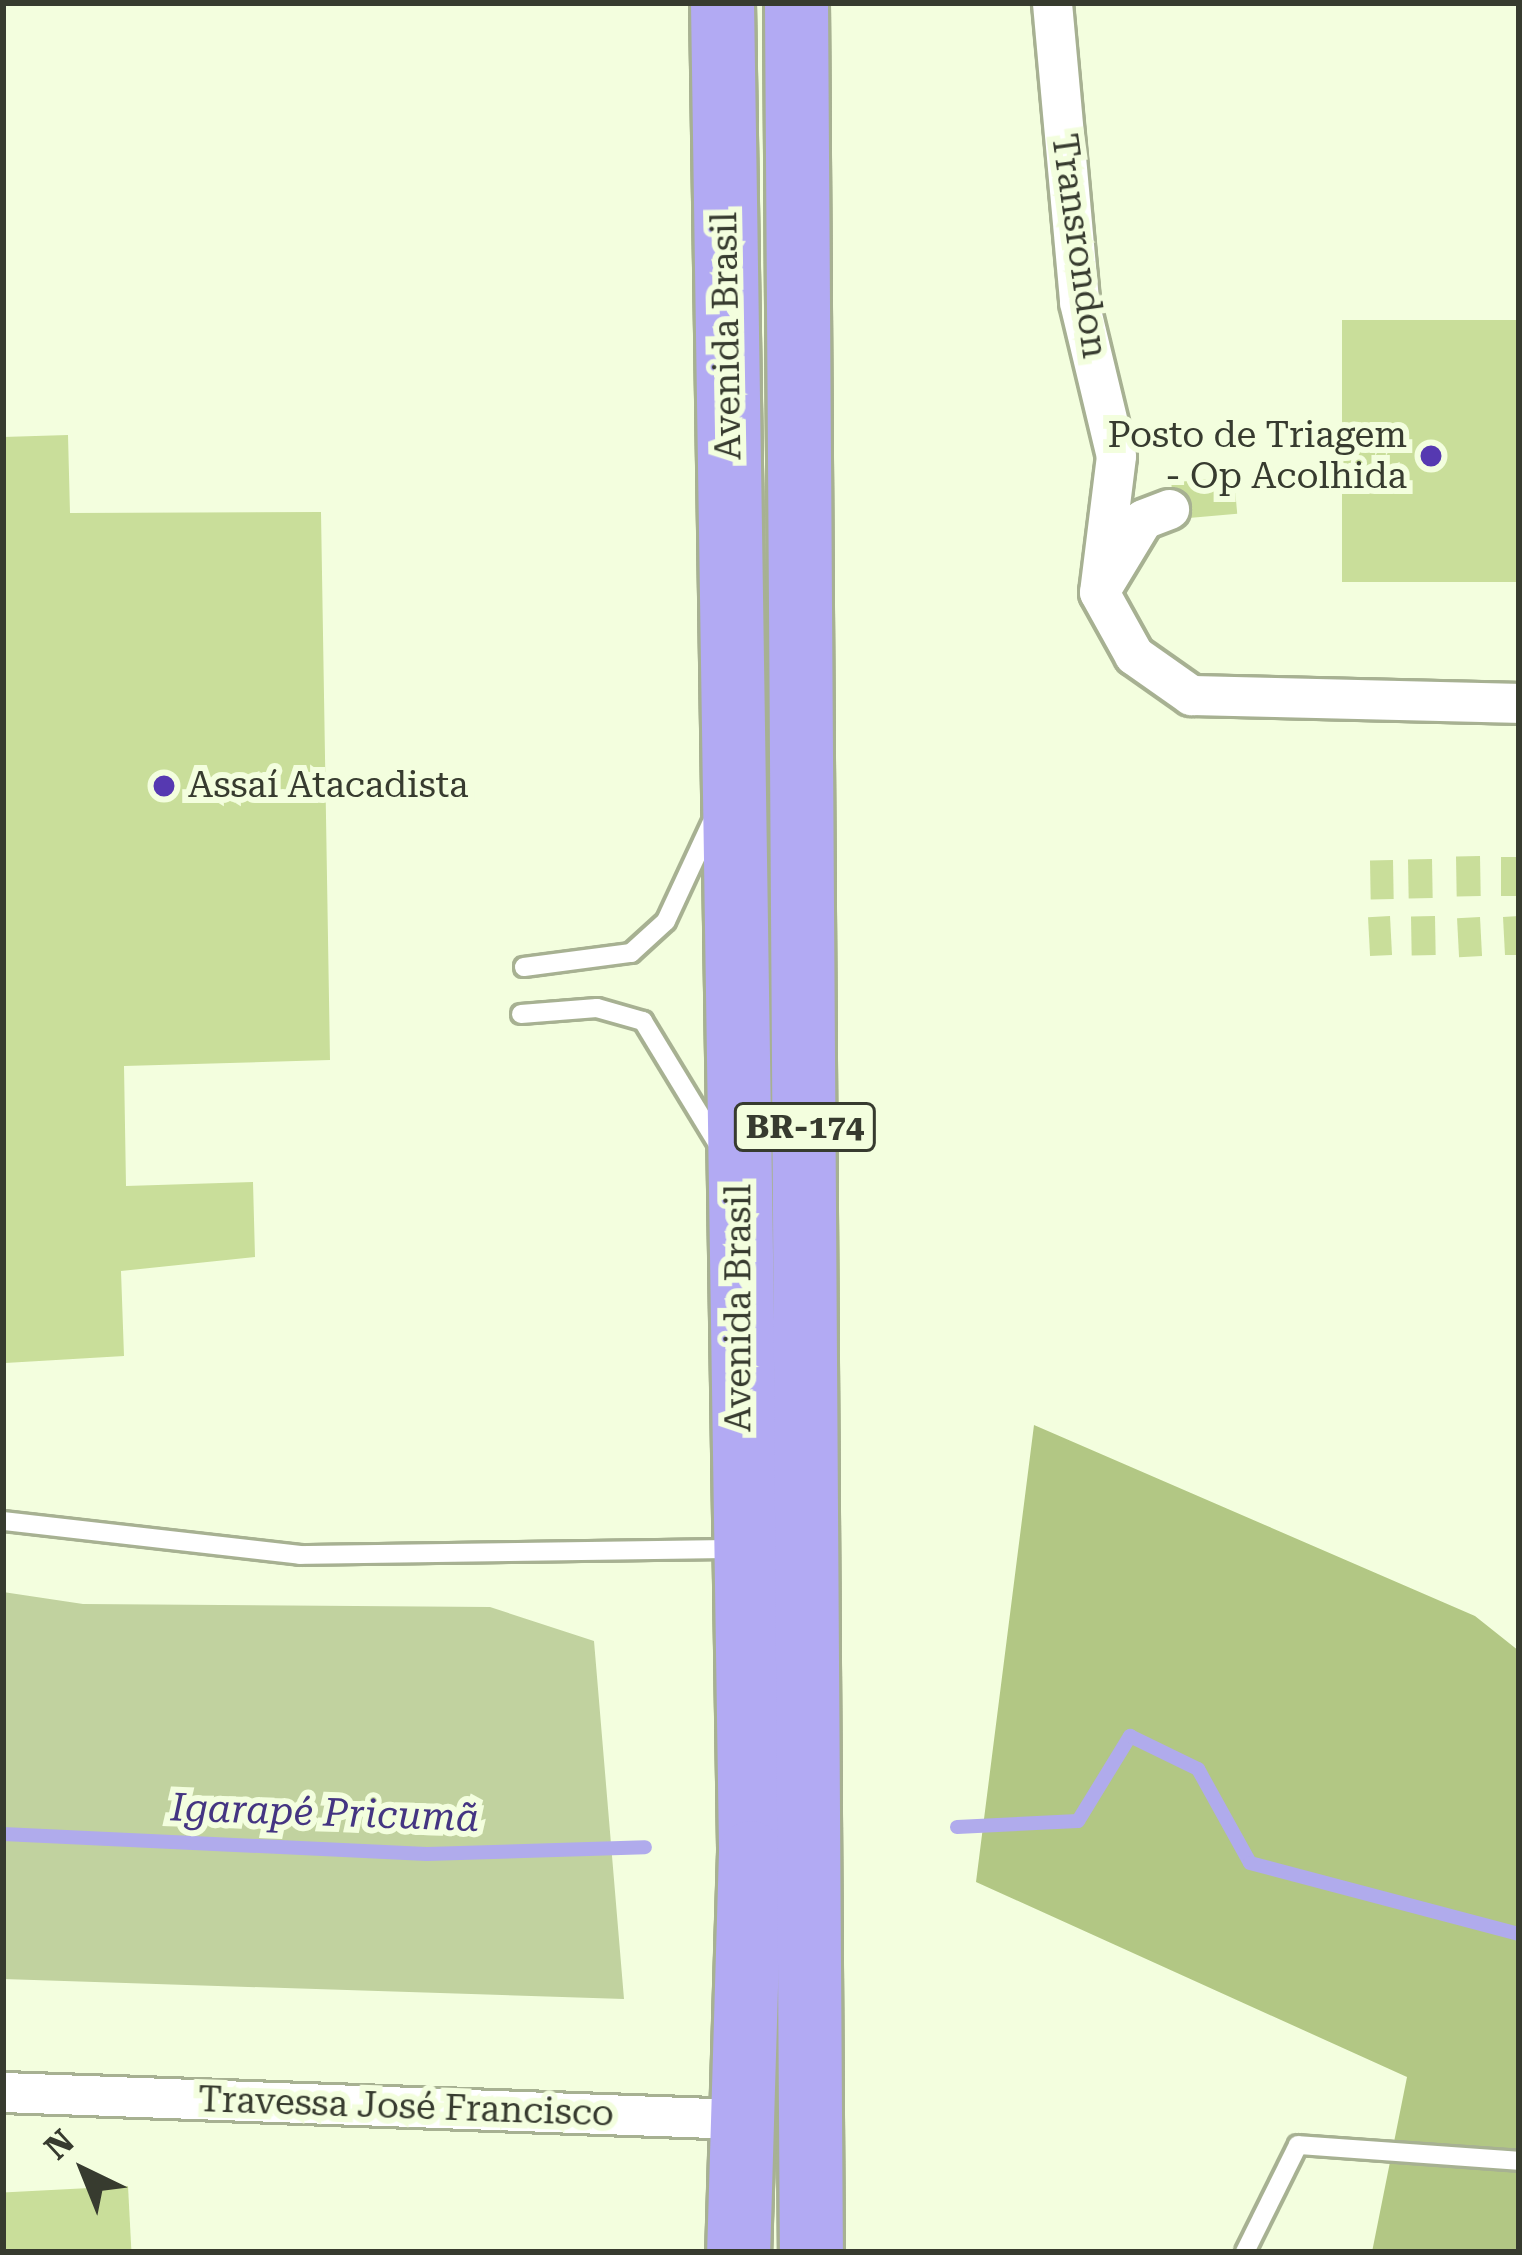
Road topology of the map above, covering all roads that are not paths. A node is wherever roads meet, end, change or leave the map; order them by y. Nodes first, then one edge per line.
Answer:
1 (722, 3) edge
2 (796, 3) edge
3 (1052, 3) edge
4 (1169, 509) dead end
5 (1099, 592) junction
6 (1519, 703) edge
7 (734, 758) junction
8 (524, 967) dead end
9 (521, 1014) dead end
10 (738, 1185) junction
11 (3, 1521) edge
12 (741, 1549) junction
13 (3, 2092) edge
14 (738, 2119) junction
15 (1519, 2161) edge
16 (738, 2252) edge
17 (811, 2252) edge
18 (1245, 2252) edge

1 - 7 highway, Avenida Brasil / BR-174
2 - 17 highway, Avenida Brasil / BR-174
3 - 5 street, Transrondon
4 - 5 street
5 - 6 street
7 - 8 lane
7 - 10 highway, Avenida Brasil / BR-174
9 - 10 lane
10 - 12 highway, Avenida Brasil / BR-174
11 - 12 lane
12 - 14 highway, Avenida Brasil / BR-174
13 - 14 street, Travessa José Francisco
14 - 16 highway, Avenida Brasil / BR-174
15 - 18 lane

